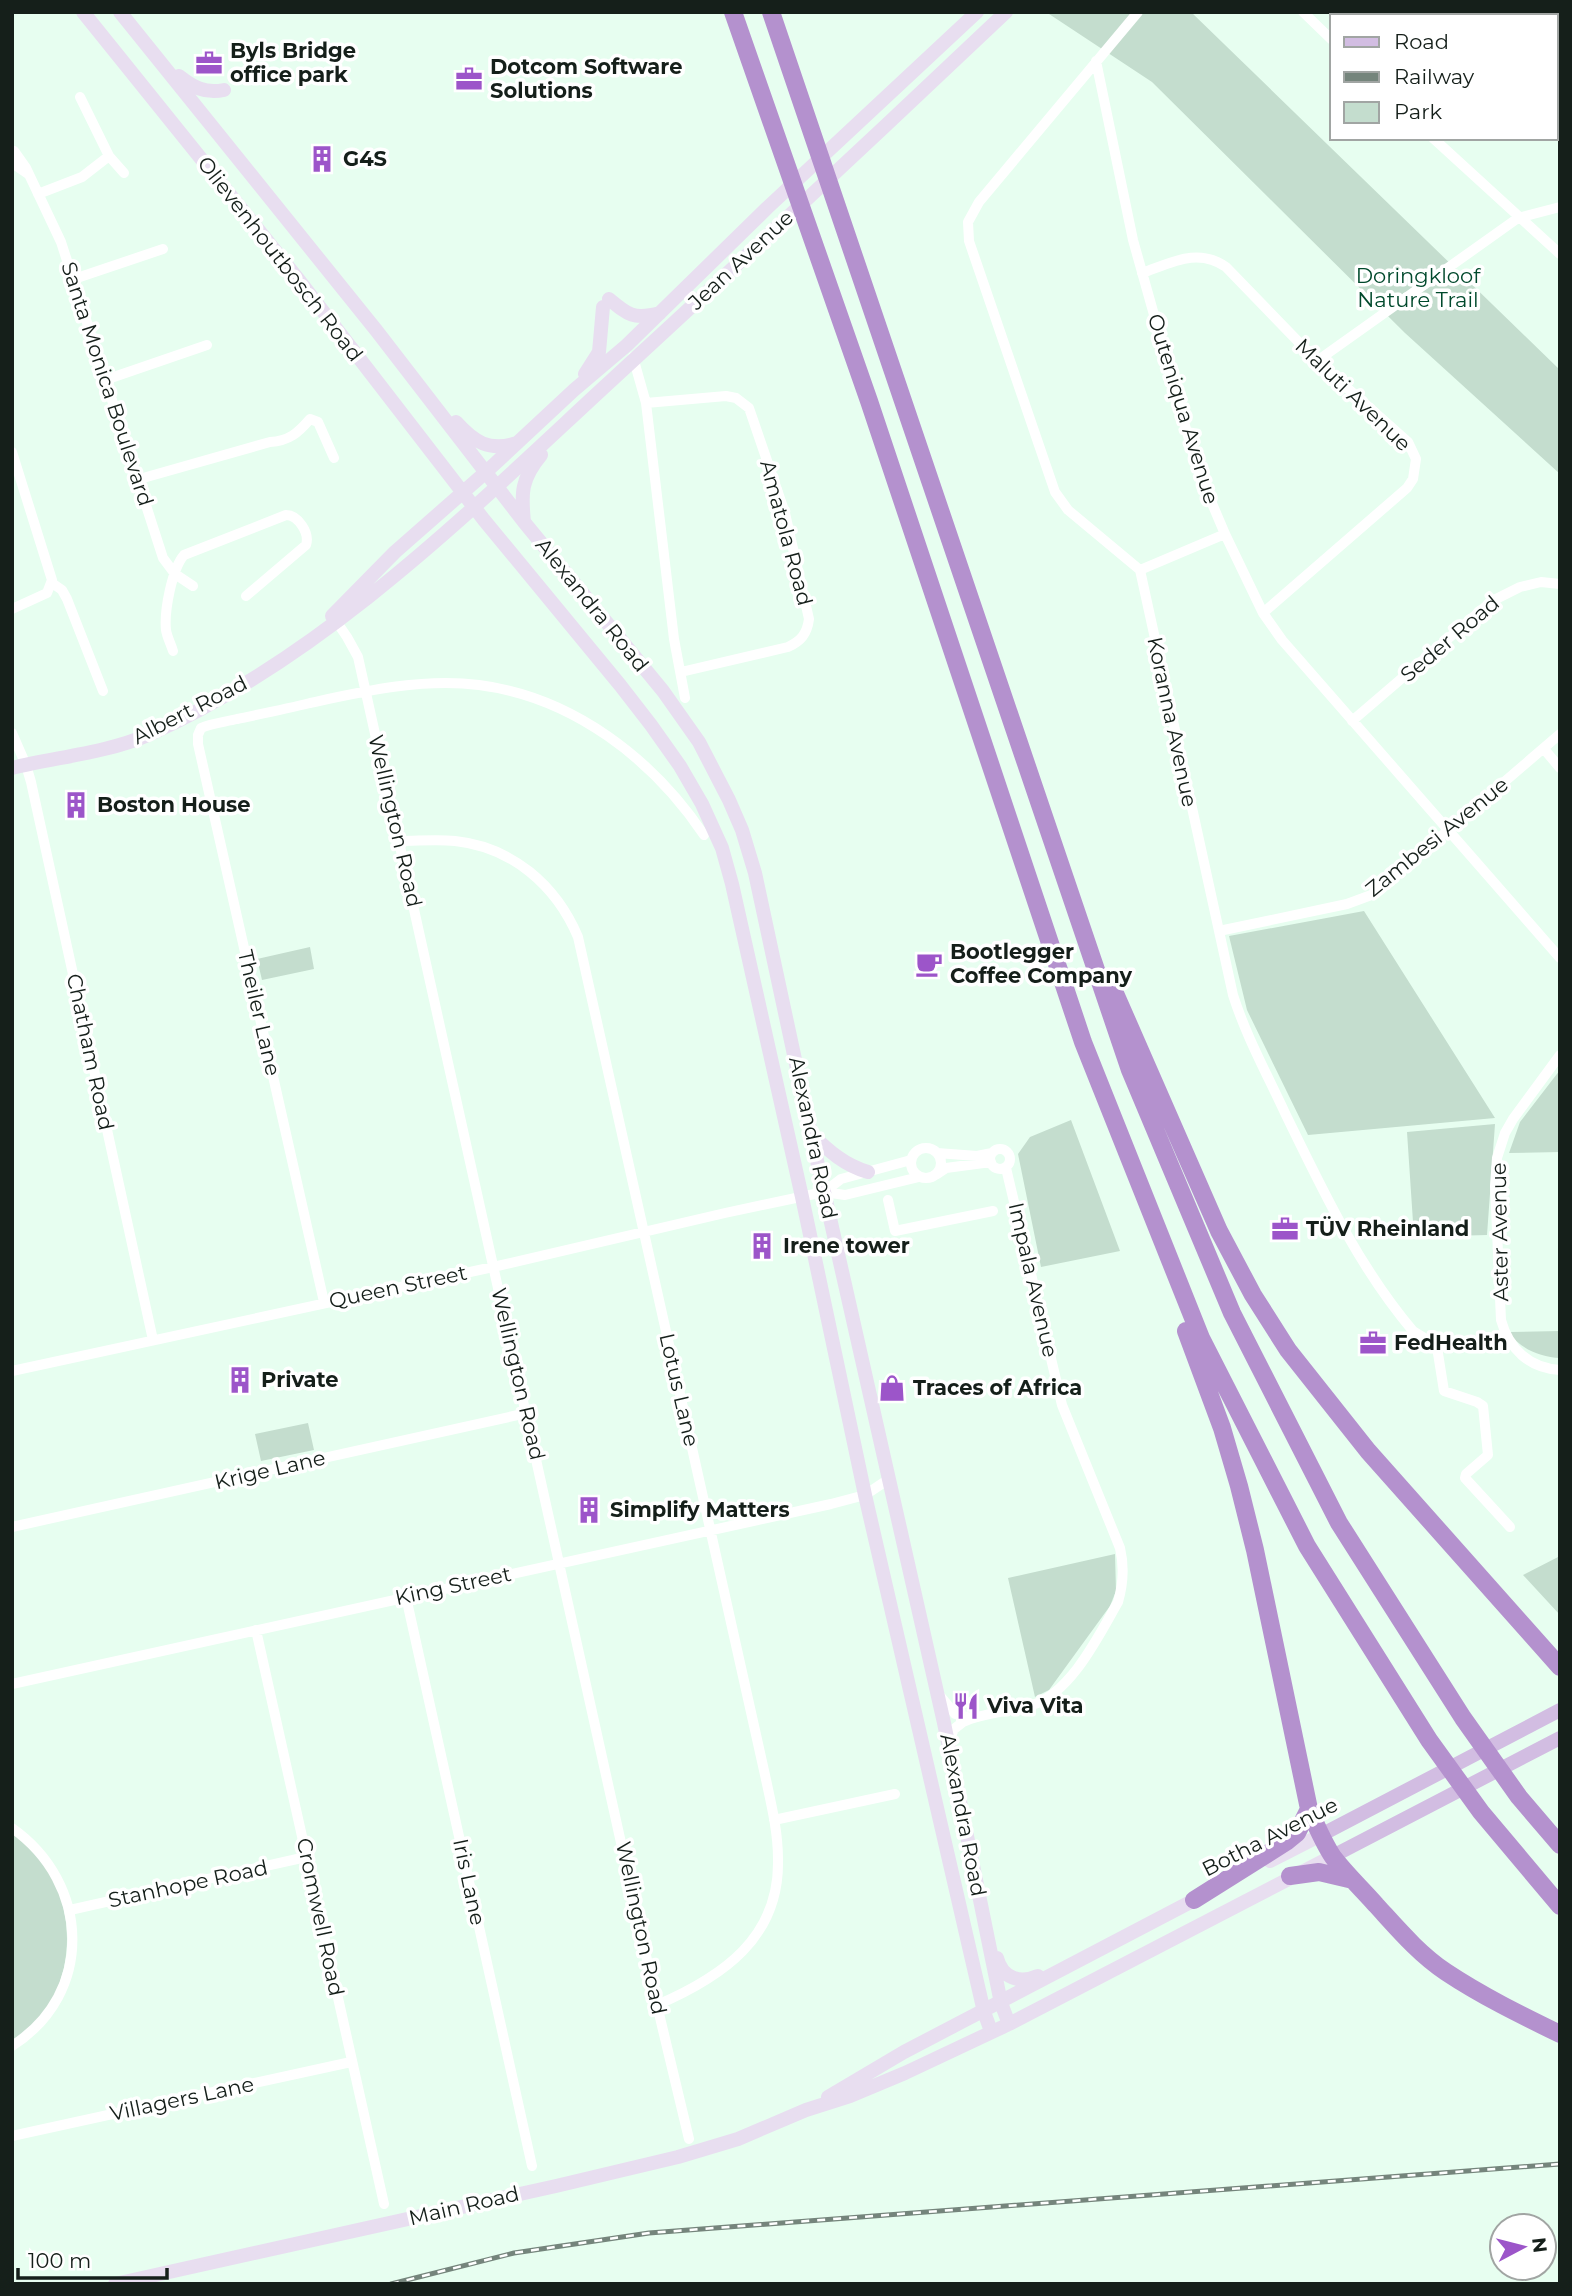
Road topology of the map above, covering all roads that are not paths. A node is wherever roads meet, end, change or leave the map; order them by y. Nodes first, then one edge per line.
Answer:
1 (83, 12) edge
2 (120, 12) edge
3 (733, 12) edge
4 (771, 12) edge
5 (977, 12) edge
6 (1006, 12) edge
7 (1138, 12) edge
8 (1303, 12) edge
9 (1330, 38) edge
10 (154, 54) junction
11 (1097, 61) junction
12 (224, 90) dead end
13 (80, 97) dead end
14 (1435, 140) edge
15 (13, 155) edge
16 (109, 156) junction
17 (124, 173) dead end
18 (38, 194) junction
19 (1560, 207) edge
20 (1518, 218) junction
21 (163, 249) dead end
22 (1560, 254) edge
23 (1142, 273) junction
24 (74, 279) junction
25 (660, 313) junction
26 (207, 345) dead end
27 (627, 345) junction
28 (398, 359) junction
29 (634, 359) junction
30 (1317, 361) junction
31 (105, 380) junction
32 (573, 390) junction
33 (646, 403) junction
34 (571, 419) junction
35 (517, 443) junction
36 (13, 456) edge
37 (334, 458) dead end
38 (486, 472) junction
39 (136, 480) junction
40 (497, 487) junction
41 (463, 491) junction
42 (475, 507) junction
43 (524, 522) junction
44 (1225, 534) junction
45 (1140, 570) junction
46 (175, 573) junction
47 (52, 583) junction
48 (1560, 584) edge
49 (193, 586) dead end
50 (246, 596) dead end
51 (12, 608) edge
52 (1263, 613) junction
53 (335, 619) junction
54 (173, 651) dead end
55 (681, 672) junction
56 (103, 691) dead end
57 (365, 691) junction
58 (685, 698) dead end
59 (1352, 721) junction
60 (204, 727) joint
61 (12, 733) edge
62 (1560, 734) edge
63 (1544, 749) junction
64 (19, 766) edge
65 (1560, 768) edge
66 (1448, 831) junction
67 (704, 835) dead end
68 (400, 841) junction
69 (1065, 878) junction
70 (1219, 931) junction
71 (1560, 958) edge
72 (1560, 1055) edge
73 (811, 1134) junction
74 (1118, 1135) junction
75 (937, 1153) junction
76 (991, 1157) junction
77 (911, 1160) junction
78 (1006, 1168) junction
79 (868, 1171) junction
80 (937, 1174) junction
81 (919, 1177) junction
82 (824, 1192) junction
83 (802, 1197) junction
84 (888, 1200) dead end
85 (993, 1211) dead end
86 (644, 1231) junction
87 (493, 1267) junction
88 (324, 1302) junction
89 (153, 1340) junction
90 (1436, 1341) junction
91 (1509, 1342) junction
92 (1560, 1370) edge
93 (12, 1371) edge
94 (527, 1413) junction
95 (889, 1479) junction
96 (865, 1495) junction
97 (1510, 1527) dead end
98 (12, 1528) edge
99 (711, 1531) junction
100 (561, 1564) junction
101 (407, 1597) junction
102 (256, 1630) junction
103 (1560, 1667) edge
104 (12, 1684) edge
105 (937, 1690) junction
106 (1560, 1710) edge
107 (972, 1718) junction
108 (1560, 1738) edge
109 (948, 1744) junction
110 (895, 1794) dead end
111 (1309, 1809) junction
112 (774, 1820) junction
113 (12, 1828) edge
114 (966, 1833) junction
115 (1321, 1835) junction
116 (1560, 1845) edge
117 (1333, 1856) junction
118 (306, 1857) junction
119 (1290, 1876) junction
120 (1353, 1880) junction
121 (955, 1887) junction
122 (1194, 1900) junction
123 (981, 1906) junction
124 (1560, 1906) edge
125 (70, 1910) junction
126 (1077, 1960) junction
127 (1000, 2003) junction
128 (657, 2005) junction
129 (984, 2012) junction
130 (1009, 2024) junction
131 (992, 2031) junction
132 (1560, 2034) edge
133 (12, 2046) edge
134 (352, 2062) junction
135 (806, 2110) junction
136 (12, 2136) edge
137 (689, 2139) dead end
138 (532, 2166) dead end
139 (384, 2204) dead end
140 (115, 2284) edge

1 - 41 main road, Olievenhoutbosch Road
2 - 10 main road, Olievenhoutbosch Road
3 - 74 highway
4 - 69 highway
5 - 25 main road, Jean Avenue
6 - 29 main road, Jean Avenue
7 - 11 street
8 - 9 street
10 - 12 main road
10 - 28 main road, Olievenhoutbosch Road
11 - 23 street, Outeniqua Avenue
11 - 45 street
13 - 16 street
14 - 20 street
15 - 18 street, Santa Monica Boulevard
16 - 17 street
16 - 18 street
18 - 24 street, Santa Monica Boulevard
19 - 20 street
20 - 22 street
20 - 30 street
21 - 24 street
23 - 30 street, Maluti Avenue
23 - 44 street, Outeniqua Avenue
24 - 31 street, Santa Monica Boulevard
25 - 27 main road, Jean Avenue
25 - 32 main road
26 - 31 street
27 - 29 street, Alexandra Road
27 - 32 main road, Jean Avenue
28 - 35 main road
28 - 38 main road, Olievenhoutbosch Road
29 - 33 street, Alexandra Road
29 - 34 main road, Jean Avenue
30 - 52 street, Maluti Avenue
31 - 39 street, Santa Monica Boulevard
32 - 35 main road, Jean Avenue
33 - 55 street, Alexandra Road
33 - 55 street, Amatola Road
34 - 40 main road, Jean Avenue
34 - 43 main road
35 - 38 main road, Jean Avenue
36 - 47 street
37 - 39 street
38 - 40 main road, Olievenhoutbosch Road
38 - 41 main road, Jean Avenue
39 - 46 street, Santa Monica Boulevard
40 - 42 main road, Jean Avenue
40 - 43 main road, Alexandra Road
41 - 42 main road, Olievenhoutbosch Road
41 - 53 main road, Albert Road
42 - 53 main road, Albert Road
42 - 83 main road, Alexandra Road
43 - 73 main road, Alexandra Road
44 - 45 street
44 - 52 street, Outeniqua Avenue
45 - 70 street, Koranna Avenue
46 - 49 street, Santa Monica Boulevard
46 - 50 street
46 - 54 street
47 - 51 street
47 - 56 street
48 - 59 street, Seder Road
52 - 59 street, Outeniqua Avenue
53 - 57 street, Wellington Road
53 - 64 main road, Albert Road
55 - 58 street, Alexandra Road
57 - 60 street, Albert Road
57 - 67 street
57 - 68 street, Wellington Road
59 - 66 street, Outeniqua Avenue
60 - 88 street, Theiler Lane
61 - 64 street, Chatham Road
62 - 63 street, Zambesi Avenue
63 - 65 street
63 - 66 street, Zambesi Avenue
64 - 89 street, Chatham Road
66 - 70 street, Zambesi Avenue
66 - 71 street, Outeniqua Avenue
68 - 86 street, Lotus Lane
68 - 87 street, Wellington Road
69 - 103 highway
69 - 116 highway
70 - 90 street, Koranna Avenue
72 - 91 street, Aster Avenue
73 - 79 main road
73 - 82 main road, Alexandra Road
74 - 111 highway
74 - 124 highway
75 - 76 street
75 - 77 street
75 - 80 street
76 - 78 street
76 - 78 street
76 - 80 street
77 - 79 street
77 - 81 street
78 - 107 street, Impala Avenue
79 - 82 street
80 - 81 street
81 - 82 street
82 - 83 street, Queen Street
82 - 95 main road, Alexandra Road
83 - 86 street, Queen Street
83 - 96 main road, Alexandra Road
84 - 85 street
86 - 87 street, Queen Street
86 - 99 street, Lotus Lane
87 - 88 street, Queen Street
87 - 94 street, Wellington Road
88 - 89 street, Queen Street
89 - 93 street, Queen Street
90 - 91 street
90 - 97 street
91 - 92 street
94 - 98 street, Krige Lane
94 - 100 street, Wellington Road
95 - 96 street, King Street
95 - 105 main road, Alexandra Road
96 - 99 street, King Street
96 - 121 main road, Alexandra Road
99 - 100 street, King Street
99 - 112 street, Lotus Lane
100 - 101 street, King Street
100 - 128 street, Wellington Road
101 - 102 street, King Street
101 - 138 street, Iris Lane
102 - 104 street, King Street
102 - 118 street, Cromwell Road
105 - 107 street
105 - 109 main road, Alexandra Road
106 - 115 main road, Botha Avenue
107 - 109 street
108 - 117 main road
109 - 114 main road, Alexandra Road
110 - 112 street
111 - 115 highway
111 - 122 highway
112 - 128 street, Lotus Lane
113 - 125 street
114 - 121 main road
114 - 123 main road, Alexandra Road
115 - 117 highway
115 - 122 main road, Botha Avenue
117 - 119 main road
117 - 120 highway
118 - 125 street, Stanhope Road
118 - 134 street, Cromwell Road
119 - 120 highway
119 - 130 main road
120 - 132 highway
121 - 129 main road, Alexandra Road
122 - 126 main road, Botha Avenue
123 - 126 main road
123 - 127 main road, Alexandra Road
125 - 133 street
126 - 127 main road, Botha Avenue
127 - 129 main road, Botha Avenue
127 - 130 main road, Alexandra Road
128 - 137 street, Wellington Road
129 - 131 main road, Alexandra Road
129 - 135 main road, Main Road
130 - 131 main road, Main Road
131 - 135 main road, Main Road
134 - 136 street, Villagers Lane
134 - 139 street, Cromwell Road
135 - 140 main road, Main Road

